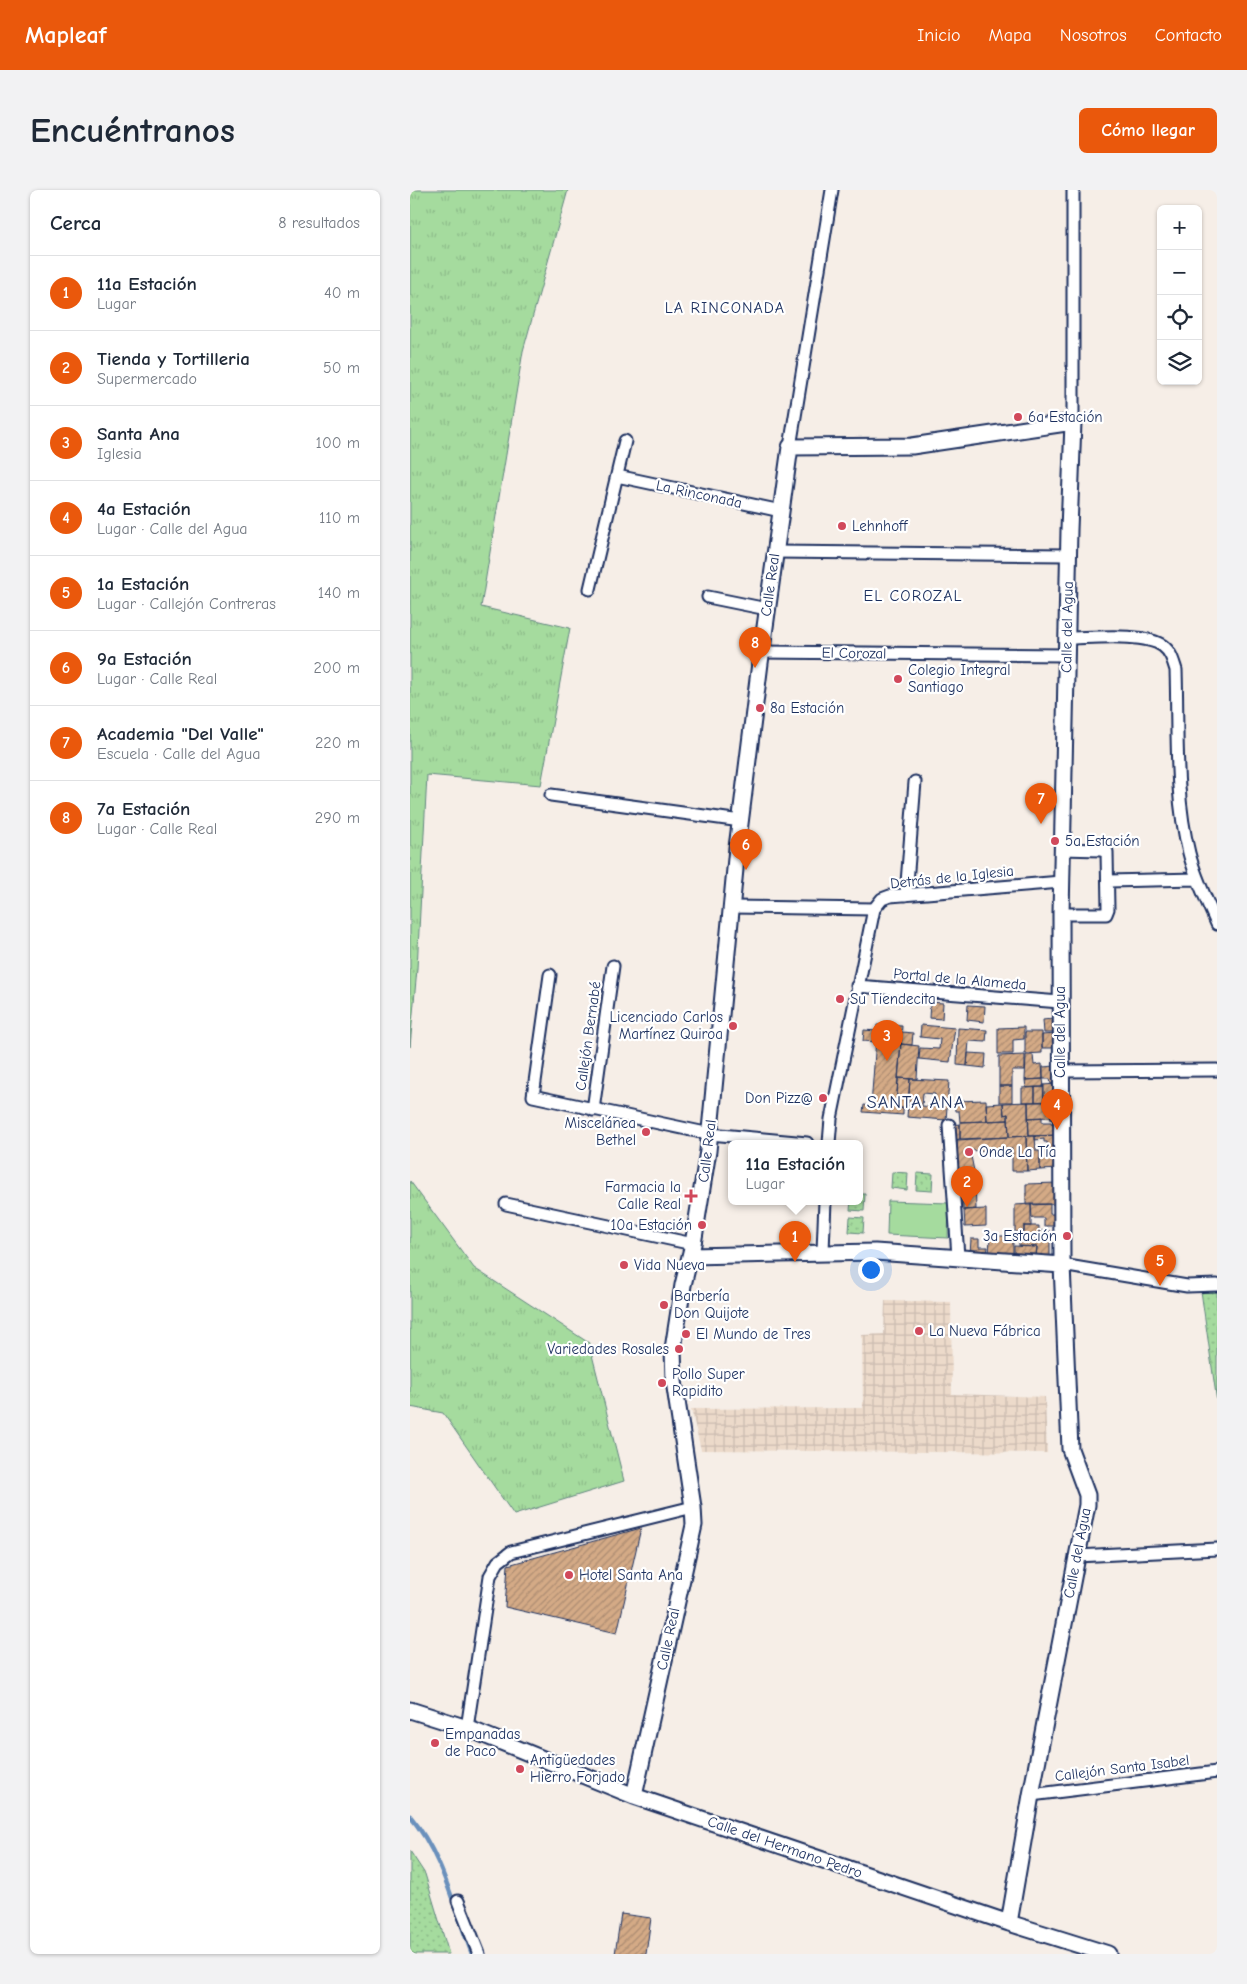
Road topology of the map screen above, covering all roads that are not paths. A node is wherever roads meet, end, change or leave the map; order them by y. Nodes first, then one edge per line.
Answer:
1 (832, 190) edge
2 (1073, 190) edge
3 (1073, 422) junction
4 (625, 441) dead end
5 (790, 447) junction
6 (617, 476) junction
7 (781, 511) junction
8 (775, 552) junction
9 (1068, 555) junction
10 (590, 589) dead end
11 (708, 597) dead end
12 (767, 609) junction
13 (1067, 638) junction
14 (761, 652) junction
15 (1066, 655) junction
16 (915, 782) dead end
17 (551, 795) dead end
18 (740, 821) junction
19 (1062, 850) junction
20 (1197, 879) junction
21 (1108, 881) junction
22 (1061, 882) junction
23 (906, 895) junction
24 (731, 907) junction
25 (874, 909) junction
26 (1060, 914) junction
27 (1217, 924) edge
28 (613, 966) dead end
29 (550, 975) dead end
30 (857, 986) junction
31 (1060, 1002) junction
32 (1217, 1070) edge
33 (1060, 1071) junction
34 (593, 1110) junction
35 (949, 1125) dead end
36 (710, 1134) junction
37 (775, 1140) edge
38 (829, 1140) edge
39 (506, 1204) dead end
40 (825, 1205) edge
41 (692, 1250) junction
42 (822, 1251) junction
43 (958, 1257) junction
44 (1062, 1265) junction
45 (1217, 1285) edge
46 (693, 1507) junction
47 (1217, 1549) edge
48 (1077, 1556) junction
49 (410, 1710) edge
50 (467, 1728) junction
51 (1217, 1772) edge
52 (1031, 1794) junction
53 (634, 1796) junction
54 (458, 1901) dead end
55 (1009, 1924) junction
56 (479, 1954) edge
57 (1108, 1954) edge

1 - 5 street
2 - 3 street, Calle del Agua
3 - 5 street
3 - 9 street, Calle del Agua
4 - 6 street
5 - 7 street
6 - 7 street, La Rinconada
6 - 10 street
7 - 8 street, Calle Real
8 - 9 street
8 - 12 street, Calle Real
9 - 13 street, Calle del Agua
11 - 12 street
12 - 14 street, Calle Real
13 - 15 street, Calle del Agua
13 - 20 street
14 - 15 street, El Corozal
14 - 18 street, Calle Real
15 - 19 street, Calle del Agua
16 - 23 street
17 - 18 street
18 - 24 street, Calle Real
19 - 21 street
19 - 22 street, Calle del Agua
20 - 21 street
20 - 27 street
21 - 26 street
22 - 23 street, Detrás de la Iglesia
22 - 26 street, Calle del Agua
23 - 25 street, Detrás de la Iglesia
24 - 25 street
24 - 36 street, Calle Real
25 - 30 street
26 - 31 street, Calle del Agua
28 - 34 street, Callejón Bernabé
29 - 34 street, Callejón Bernabé
30 - 31 street, Portal de la Alameda
30 - 38 street
31 - 33 street, Calle del Agua
32 - 33 street
33 - 44 street, Calle del Agua
34 - 36 street, Callejón Bernabé
35 - 43 street
36 - 37 street, Callejón Bernabé
36 - 41 street, Calle Real
39 - 41 street
40 - 42 street
41 - 42 street
41 - 46 street, Calle Real
42 - 43 street
43 - 44 street
44 - 45 street
44 - 48 street, Calle del Agua
46 - 50 street
46 - 53 street, Calle Real
47 - 48 street
48 - 52 street, Calle del Agua
49 - 50 street, Calle del Hermano Pedro
50 - 53 street, Calle del Hermano Pedro
51 - 52 street, Callejón Santa Isabel
52 - 55 street, Calle del Agua
53 - 55 street, Calle del Hermano Pedro
54 - 56 street
55 - 57 street, Calle del Hermano Pedro

